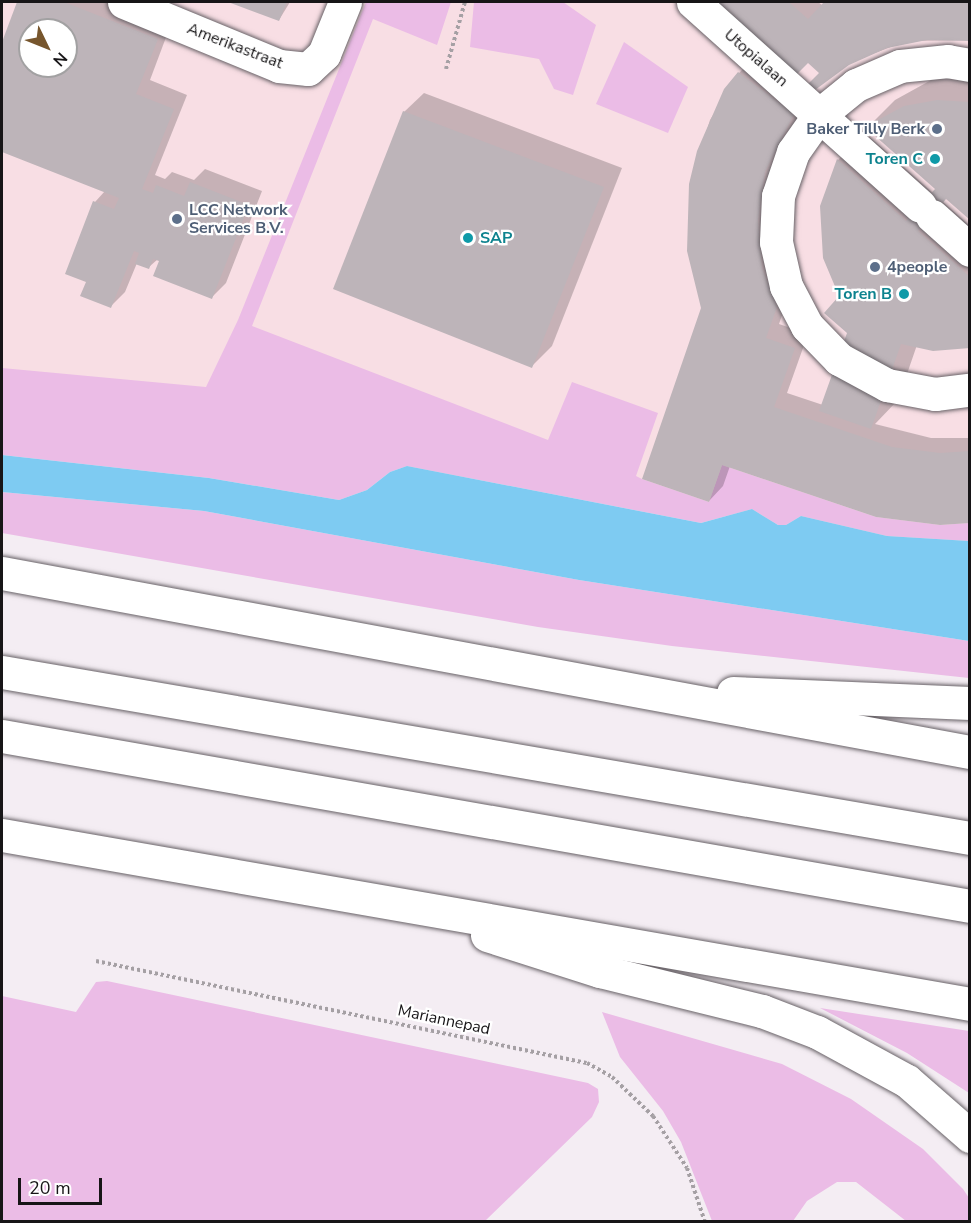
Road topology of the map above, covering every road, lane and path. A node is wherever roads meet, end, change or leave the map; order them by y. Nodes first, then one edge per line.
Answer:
1 (124, 2) edge
2 (345, 2) edge
3 (465, 2) edge
4 (693, 2) edge
5 (969, 65) edge
6 (446, 69) dead end
7 (819, 115) junction
8 (969, 250) edge
9 (969, 390) edge
10 (2, 573) edge
11 (2, 672) edge
12 (617, 689) junction
13 (969, 703) edge
14 (2, 736) edge
15 (969, 752) edge
16 (2, 834) edge
17 (969, 838) edge
18 (360, 895) junction
19 (969, 906) edge
20 (96, 961) dead end
21 (969, 1004) edge
22 (969, 1136) edge
23 (705, 1221) edge

1 - 2 main road, Amerikastraat
3 - 6 path
4 - 7 main road, Utopialaan
5 - 7 main road
7 - 8 main road, Utopialaan
7 - 9 main road
10 - 12 main road
11 - 17 main road
12 - 13 main road
12 - 15 main road
14 - 19 main road
16 - 18 main road
18 - 21 main road
18 - 22 main road
20 - 23 path, Mariannepad

